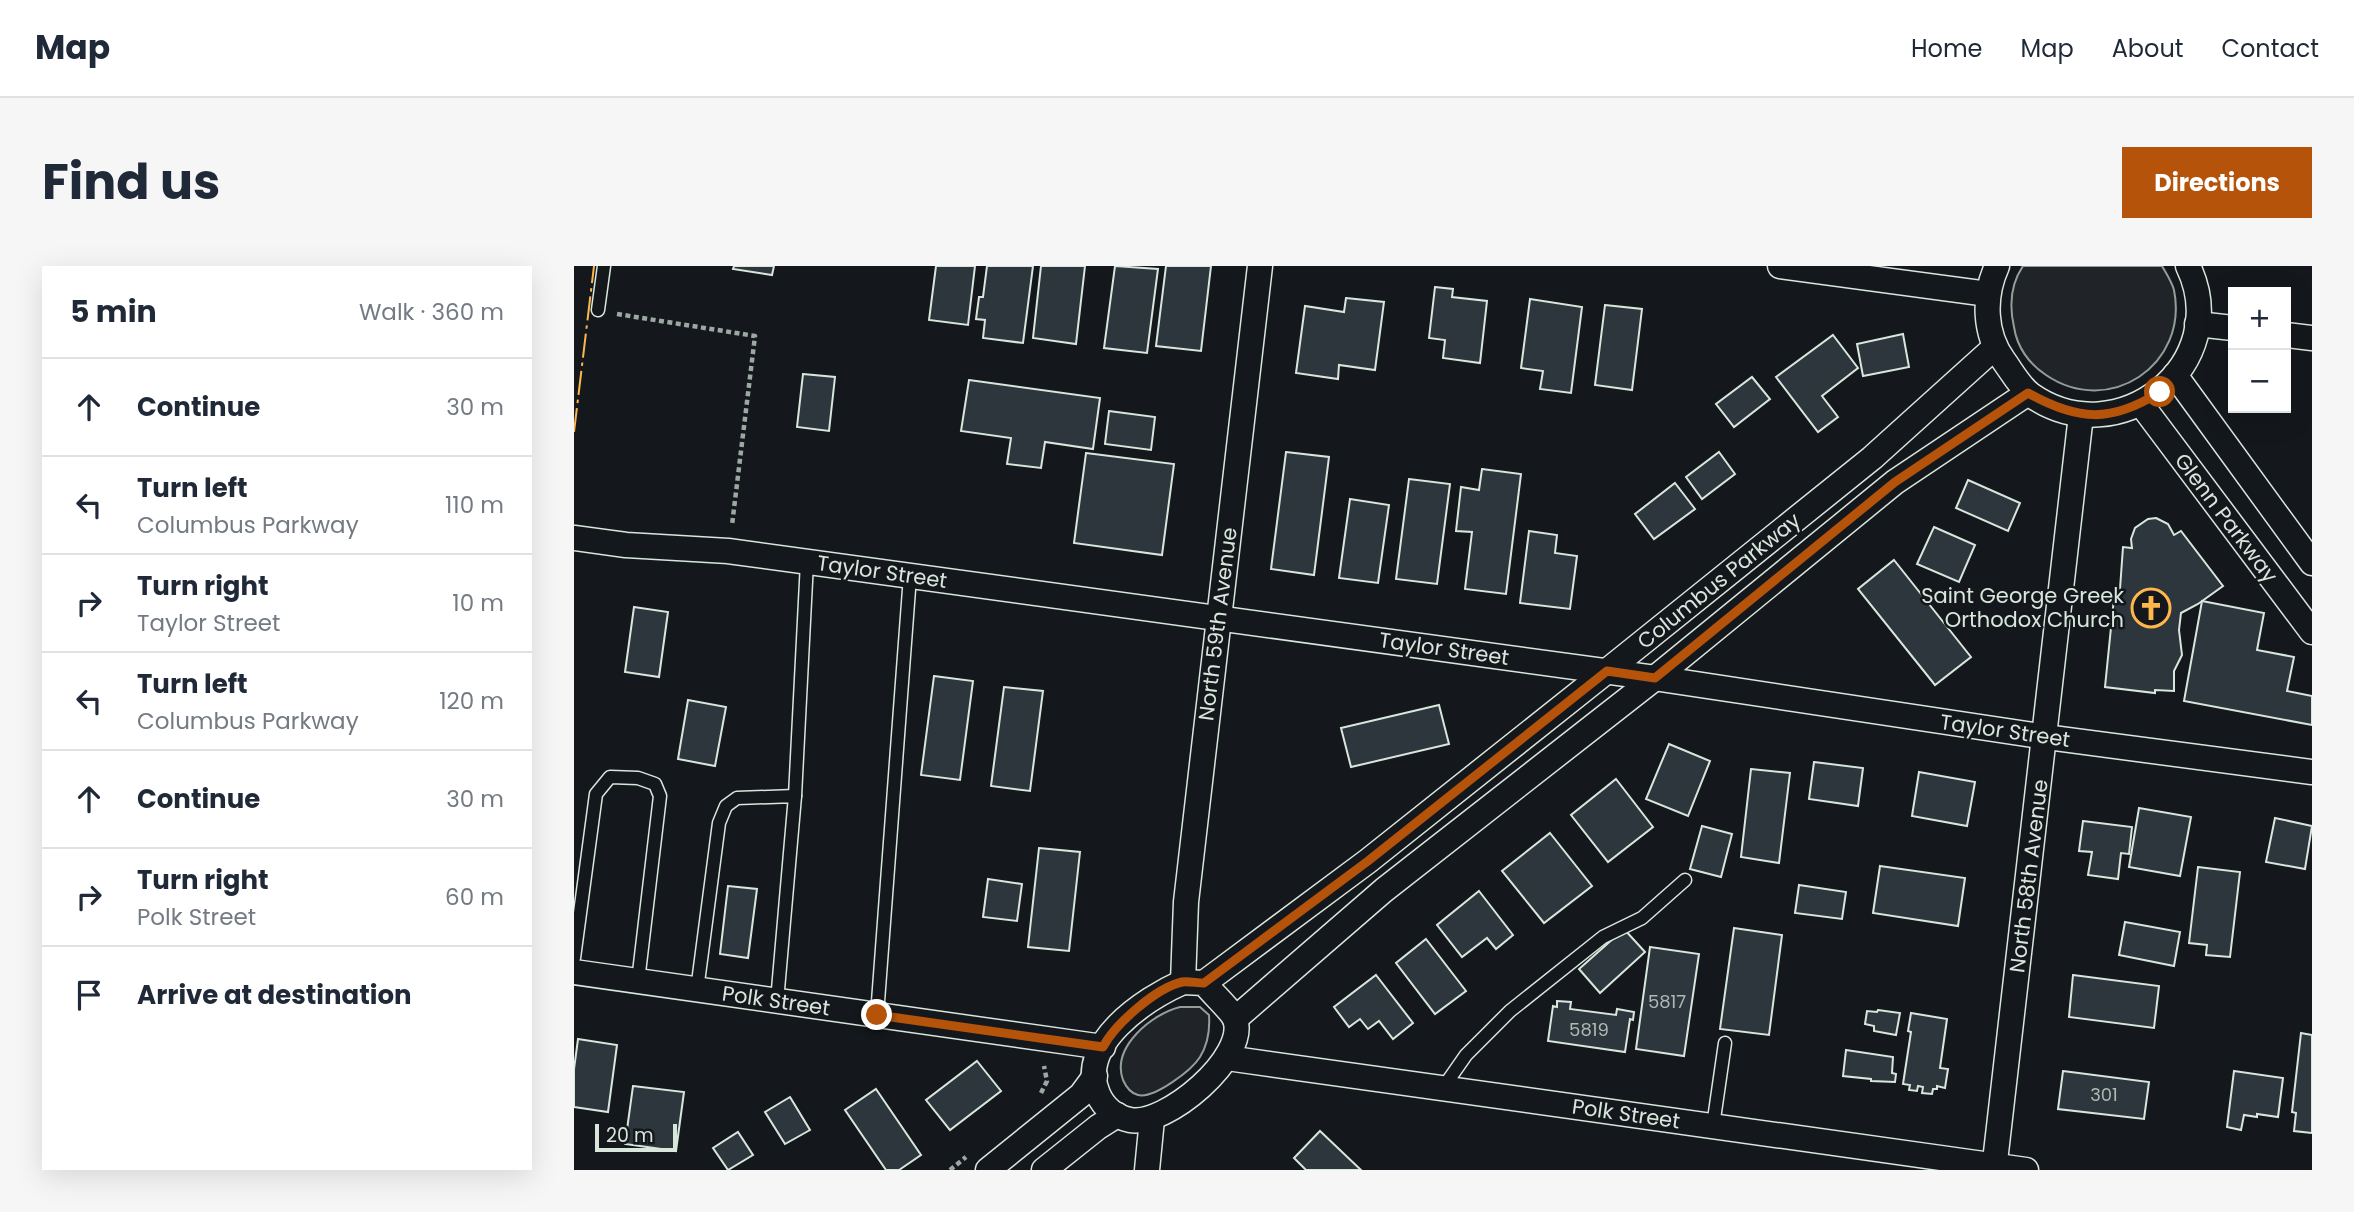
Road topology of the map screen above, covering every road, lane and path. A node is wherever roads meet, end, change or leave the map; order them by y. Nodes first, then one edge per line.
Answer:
1 (604, 266) edge
2 (1260, 266) edge
3 (1780, 266) edge
4 (1997, 266) edge
5 (2188, 266) edge
6 (1988, 294) junction
7 (598, 310) joint
8 (2197, 324) junction
9 (2228, 327) edge
10 (2291, 336) edge
11 (2312, 338) edge
12 (1994, 348) junction
13 (2175, 375) junction
14 (2028, 393) junction
15 (2141, 404) junction
16 (2081, 415) junction
17 (574, 538) edge
18 (729, 551) junction
19 (807, 562) junction
20 (2312, 563) edge
21 (910, 576) junction
22 (1219, 618) junction
23 (2312, 632) edge
24 (1607, 671) junction
25 (1655, 678) junction
26 (2046, 737) junction
27 (2312, 772) edge
28 (794, 796) junction
29 (1685, 880) dead end
30 (574, 958) edge
31 (574, 972) edge
32 (638, 981) junction
33 (1193, 982) junction
34 (698, 990) junction
35 (777, 1001) junction
36 (877, 1015) junction
37 (1235, 1019) junction
38 (1725, 1043) dead end
39 (1103, 1047) junction
40 (1227, 1058) junction
41 (1036, 1063) dead end
42 (1095, 1076) junction
43 (1443, 1088) junction
44 (1039, 1098) dead end
45 (1117, 1115) junction
46 (1152, 1119) junction
47 (1713, 1126) junction
48 (970, 1154) dead end
49 (1994, 1168) edge
50 (950, 1170) edge
51 (988, 1170) edge
52 (1044, 1170) edge
53 (1147, 1170) edge
54 (2026, 1170) edge

1 - 7 lane
2 - 22 street, North 59th Avenue
3 - 6 street
4 - 6 street
5 - 8 street
6 - 12 street
7 - 18 path
8 - 9 street
8 - 13 street
10 - 11 street
12 - 14 street
12 - 24 street, Columbus Parkway
13 - 15 street
13 - 20 street, Glenn Parkway
14 - 16 street
14 - 25 street, Columbus Parkway
15 - 16 street
15 - 23 street, Glenn Parkway
16 - 26 street, North 58th Avenue
17 - 18 street, Taylor Street
18 - 19 street, Taylor Street
19 - 21 street, Taylor Street
19 - 28 lane
21 - 22 street, Taylor Street
21 - 36 lane
22 - 24 street, Taylor Street
22 - 33 street, North 59th Avenue
24 - 25 street, Taylor Street
24 - 33 street, Columbus Parkway
25 - 26 street, Taylor Street
25 - 37 street, Columbus Parkway
26 - 27 street, Taylor Street
26 - 49 street, North 58th Avenue
28 - 34 lane
28 - 35 lane
29 - 43 lane
30 - 32 lane
31 - 32 street, Polk Street
32 - 34 street, Polk Street
33 - 37 street
33 - 39 street
34 - 35 street, Polk Street
35 - 36 street, Polk Street
36 - 39 street, Polk Street
37 - 40 street
38 - 47 lane
39 - 42 street
40 - 43 street, Polk Street
40 - 46 street
41 - 44 path
42 - 45 street
42 - 51 street
43 - 47 street, Polk Street
45 - 46 street
45 - 52 street
46 - 53 street
47 - 49 street, Polk Street
48 - 50 path
49 - 54 street, Polk Street

